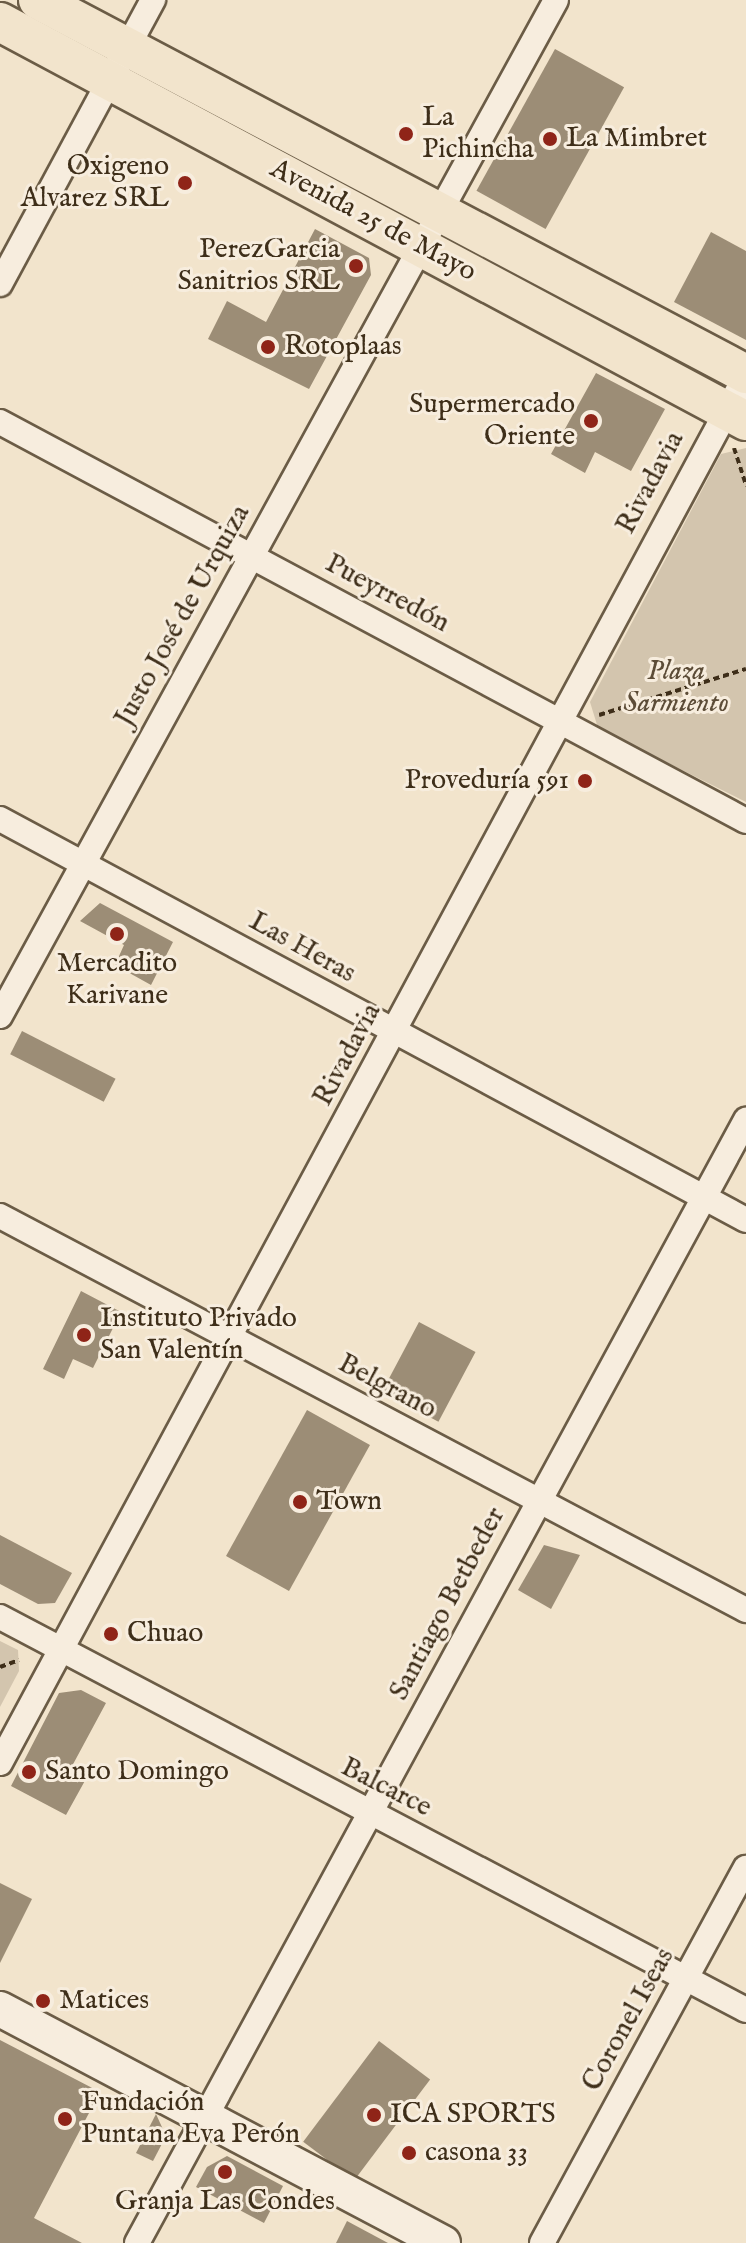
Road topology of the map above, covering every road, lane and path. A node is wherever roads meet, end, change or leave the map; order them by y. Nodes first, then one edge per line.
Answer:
1 (38, 0) edge
2 (153, 0) edge
3 (556, 0) edge
4 (0, 22) edge
5 (118, 63) junction
6 (440, 212) junction
7 (420, 246) junction
8 (0, 284) edge
9 (746, 374) edge
10 (0, 422) edge
11 (735, 426) edge
12 (746, 486) edge
13 (250, 556) junction
14 (746, 669) edge
15 (557, 718) junction
16 (591, 718) dead end
17 (0, 819) edge
18 (746, 821) edge
19 (82, 863) junction
20 (0, 1016) edge
21 (395, 1033) junction
22 (746, 1120) edge
23 (704, 1197) junction
24 (0, 1216) edge
25 (746, 1220) edge
26 (229, 1337) junction
27 (538, 1501) junction
28 (746, 1610) edge
29 (0, 1617) edge
30 (59, 1648) junction
31 (19, 1660) dead end
32 (0, 1667) edge
33 (0, 1763) edge
34 (370, 1814) junction
35 (746, 1868) edge
36 (686, 1979) junction
37 (0, 2009) edge
38 (746, 2010) edge
39 (206, 2119) junction
40 (137, 2243) edge
41 (443, 2243) edge
42 (542, 2243) edge

1 - 5 main road, Avenida 25 de Mayo
2 - 5 street
3 - 6 street
4 - 5 main road, Avenida 25 de Mayo
5 - 6 main road, Avenida 25 de Mayo
5 - 7 main road, Avenida 25 de Mayo
5 - 8 street
6 - 7 street, Justo José de Urquiza
6 - 9 main road, Avenida 25 de Mayo
7 - 11 main road, Avenida 25 de Mayo
7 - 13 street, Justo José de Urquiza
9 - 11 street, Rivadavia
10 - 13 street, Pueyrredón
11 - 12 path
11 - 15 street, Rivadavia
13 - 15 street, Pueyrredón
13 - 19 street, Justo José de Urquiza
14 - 16 path
15 - 18 street, Pueyrredón
15 - 21 street, Rivadavia
17 - 19 street, Las Heras
19 - 20 street, Justo José de Urquiza
19 - 21 street, Las Heras
21 - 23 street, Las Heras
21 - 26 street, Rivadavia
22 - 23 street, Santiago Betbeder
23 - 25 street, Las Heras
23 - 27 street, Santiago Betbeder
24 - 26 street, Belgrano
26 - 27 street, Belgrano
26 - 30 street, Rivadavia
27 - 28 street, Belgrano
27 - 34 street, Santiago Betbeder
29 - 30 street, Balcarce
30 - 33 street, Rivadavia
30 - 34 street, Balcarce
31 - 32 path
34 - 36 street, Balcarce
34 - 39 street, Santiago Betbeder
35 - 36 street, Coronel Iseas
36 - 38 street, Balcarce
36 - 42 street, Coronel Iseas
37 - 39 street
39 - 40 street, Santiago Betbeder
39 - 41 street

